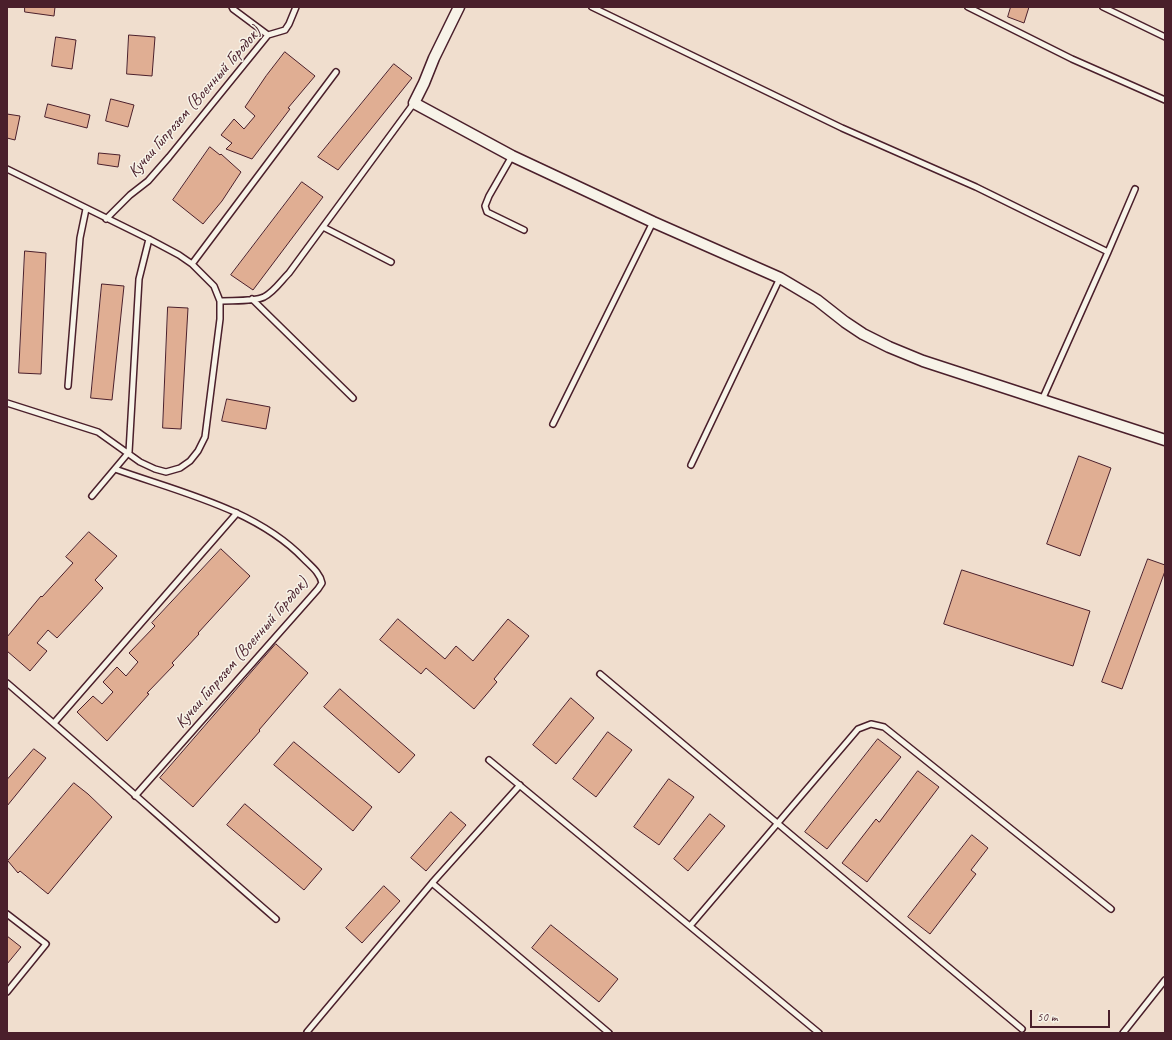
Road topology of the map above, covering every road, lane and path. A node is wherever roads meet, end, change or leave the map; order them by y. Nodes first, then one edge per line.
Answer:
1 (232, 7) edge
2 (296, 7) edge
3 (459, 7) edge
4 (592, 7) edge
5 (968, 7) edge
6 (1103, 7) edge
7 (268, 35) junction
8 (1165, 37) edge
9 (336, 72) dead end
10 (1165, 100) edge
11 (414, 103) junction
12 (512, 156) junction
13 (7, 169) edge
14 (1135, 189) dead end
15 (86, 209) junction
16 (106, 219) junction
17 (653, 222) junction
18 (323, 227) junction
19 (524, 230) dead end
20 (148, 239) junction
21 (1108, 252) junction
22 (390, 262) dead end
23 (192, 264) junction
24 (780, 278) junction
25 (252, 299) junction
26 (220, 300) junction
27 (68, 386) dead end
28 (353, 398) dead end
29 (1042, 400) junction
30 (7, 403) edge
31 (553, 424) dead end
32 (1165, 440) edge
33 (129, 452) junction
34 (691, 465) dead end
35 (115, 469) junction
36 (92, 496) dead end
37 (237, 514) junction
38 (600, 674) dead end
39 (7, 683) edge
40 (54, 723) junction
41 (489, 760) dead end
42 (520, 785) junction
43 (135, 796) junction
44 (778, 823) junction
45 (432, 883) junction
46 (1111, 909) dead end
47 (7, 914) edge
48 (276, 919) dead end
49 (690, 926) junction
50 (1165, 980) edge
51 (7, 992) edge
52 (1022, 1029) dead end
53 (307, 1032) dead end
54 (609, 1033) edge
55 (819, 1033) edge
56 (1123, 1033) edge

1 - 7 lane
2 - 7 lane, Кучаи Гипрозем (Военный Городок)
3 - 11 street
4 - 21 lane
5 - 10 lane
6 - 8 lane
7 - 16 lane, Кучаи Гипрозем (Военный Городок)
9 - 23 lane
11 - 12 street
11 - 18 lane
12 - 17 street
12 - 19 lane
13 - 15 lane
14 - 21 lane
15 - 16 lane
15 - 27 lane
16 - 20 lane
17 - 24 street
17 - 31 lane
18 - 22 lane
18 - 25 lane
20 - 23 lane
20 - 33 lane
21 - 29 lane
23 - 26 lane
24 - 29 street
24 - 34 lane
25 - 26 lane
25 - 28 lane
26 - 33 lane
29 - 32 street
30 - 33 lane
33 - 35 lane
35 - 36 lane
35 - 37 lane, Кучаи Гипрозем (Военный Городок)
37 - 40 lane
37 - 43 lane, Кучаи Гипрозем (Военный Городок)
38 - 44 lane
39 - 40 lane
40 - 43 lane
41 - 42 lane
42 - 45 lane
42 - 49 lane
43 - 48 lane
44 - 46 lane
44 - 49 lane
44 - 52 lane
45 - 53 lane
45 - 54 lane
47 - 51 lane
49 - 55 lane
50 - 56 lane

